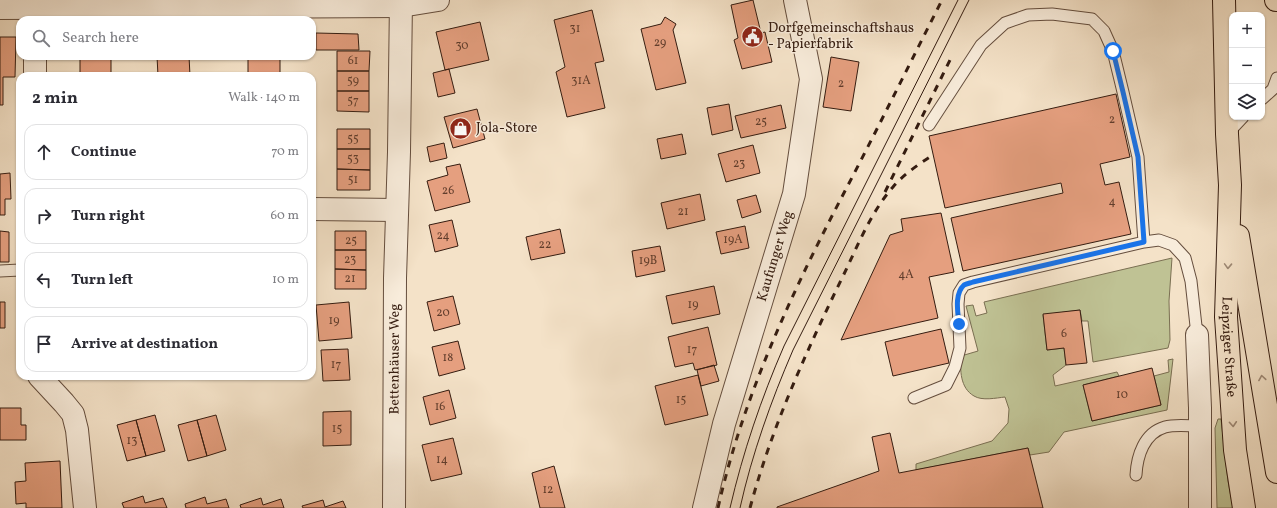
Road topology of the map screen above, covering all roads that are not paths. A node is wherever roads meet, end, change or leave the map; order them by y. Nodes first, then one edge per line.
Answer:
1 (438, 0) edge
2 (795, 0) edge
3 (1224, 0) edge
4 (401, 3) edge
5 (0, 8) edge
6 (36, 14) edge
7 (35, 60) edge
8 (35, 72) edge
9 (1277, 78) edge
10 (1265, 96) edge
11 (1240, 120) edge
12 (929, 126) dead end
13 (1227, 134) junction
14 (1230, 185) junction
15 (316, 209) edge
16 (396, 210) junction
17 (1144, 242) junction
18 (16, 270) edge
19 (0, 271) edge
20 (1196, 334) joint
21 (43, 380) edge
22 (914, 398) dead end
23 (1200, 426) junction
24 (1277, 472) edge
25 (1136, 475) dead end
26 (85, 508) edge
27 (394, 508) edge
28 (704, 508) edge
29 (1200, 508) edge
30 (1244, 508) edge

1 - 4 street
2 - 28 street, Kaufunger Weg
3 - 13 main road, Leipziger Straße
4 - 6 street
4 - 16 street, Bettenhäuser Weg
5 - 6 street
7 - 8 street
9 - 10 lane
11 - 13 lane
12 - 17 lane
13 - 14 main road, Leipziger Straße
24 -> 14 main road, Leipziger Straße
14 -> 30 main road, Leipziger Straße
15 - 16 street
16 - 27 street, Bettenhäuser Weg
17 - 20 lane
17 - 22 lane
18 - 19 lane
20 - 23 street
21 - 26 street
23 - 25 lane
23 - 29 street

